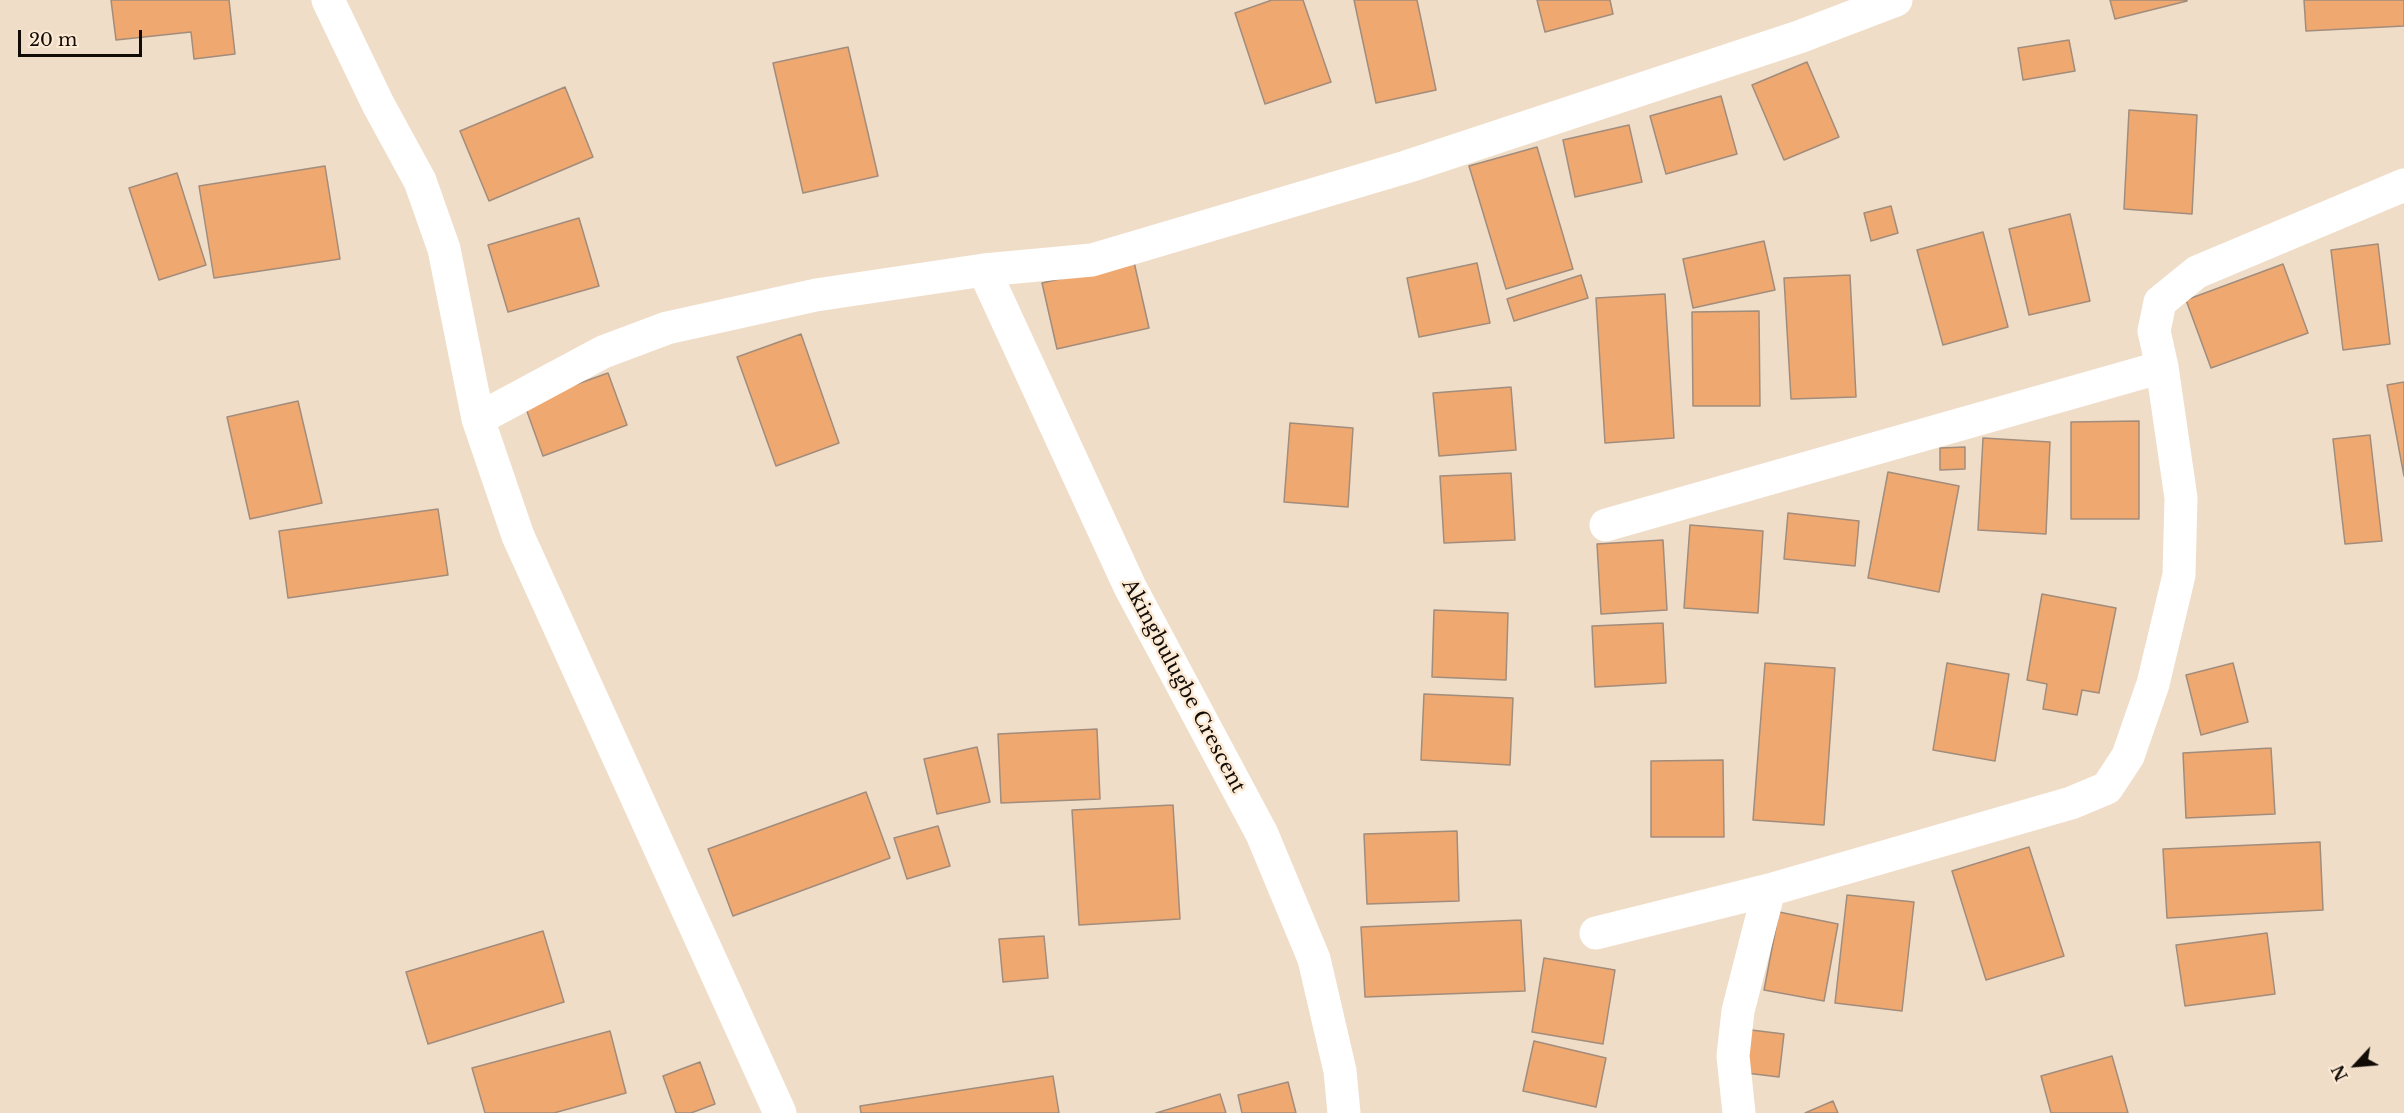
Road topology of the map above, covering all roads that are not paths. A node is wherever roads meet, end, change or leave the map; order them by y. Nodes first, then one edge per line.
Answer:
1 (328, 0) edge
2 (1896, 0) edge
3 (2404, 185) edge
4 (984, 270) junction
5 (2162, 367) junction
6 (478, 419) junction
7 (1605, 525) dead end
8 (1769, 890) junction
9 (1596, 933) dead end
10 (780, 1113) edge
11 (1344, 1113) edge
12 (1739, 1113) edge

1 - 6 street
2 - 4 street
3 - 5 street
4 - 6 street
4 - 11 street, Akingbulugbe Crescent
5 - 7 street
5 - 8 street
6 - 10 street
8 - 9 street
8 - 12 street

